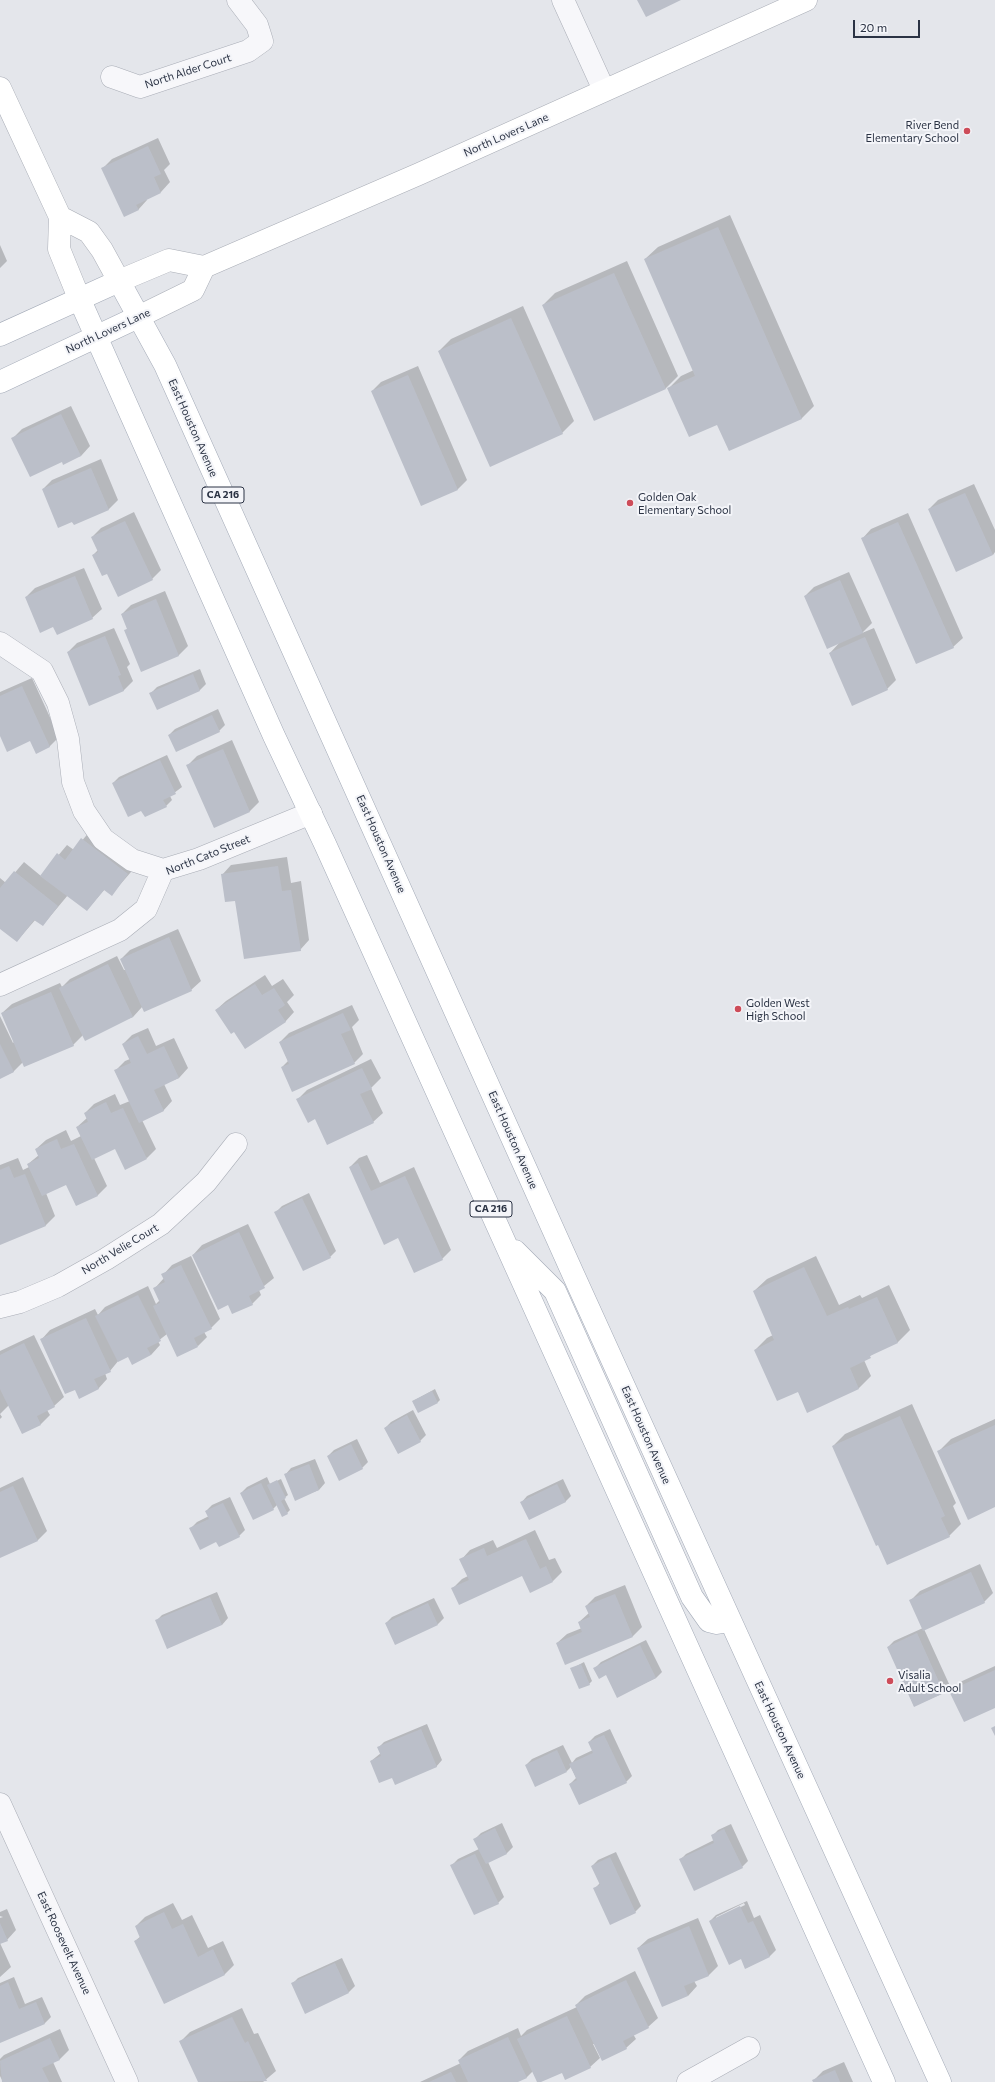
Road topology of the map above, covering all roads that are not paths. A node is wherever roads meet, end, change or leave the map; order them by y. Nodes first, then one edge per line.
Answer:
1 (238, 0) edge
2 (563, 0) edge
3 (806, 0) edge
4 (112, 76) dead end
5 (0, 88) edge
6 (604, 90) junction
7 (60, 217) junction
8 (204, 267) junction
9 (119, 281) junction
10 (79, 298) junction
11 (138, 317) junction
12 (0, 336) edge
13 (95, 338) junction
14 (0, 382) edge
15 (0, 643) edge
16 (311, 813) junction
17 (163, 870) junction
18 (0, 985) edge
19 (236, 1144) dead end
20 (505, 1242) junction
21 (0, 1307) edge
22 (730, 1621) junction
23 (0, 1804) edge
24 (749, 2048) dead end
25 (127, 2082) edge
26 (688, 2082) edge
27 (884, 2082) edge
28 (940, 2082) edge

1 - 4 street, North Alder Court
2 - 6 street
3 - 6 main road, North Lovers Lane
5 - 7 main road
6 - 8 main road, North Lovers Lane
7 - 9 main road, East Houston Avenue / CA 216
7 - 10 main road
8 - 9 main road
8 - 11 main road, North Lovers Lane
9 - 10 main road
9 - 11 main road, East Houston Avenue / CA 216
10 - 12 main road
10 - 13 main road
11 - 13 main road, North Lovers Lane
11 - 22 main road, East Houston Avenue / CA 216
13 - 14 main road, North Lovers Lane
13 - 16 main road, CA 216
15 - 17 street
16 - 17 street, North Cato Street
16 - 20 main road, CA 216
17 - 18 street, North Cato Street
19 - 21 street, North Velie Court
20 - 22 main road
20 - 27 main road, CA 216
22 - 28 main road, East Houston Avenue / CA 216
23 - 25 street, East Roosevelt Avenue
24 - 26 street

